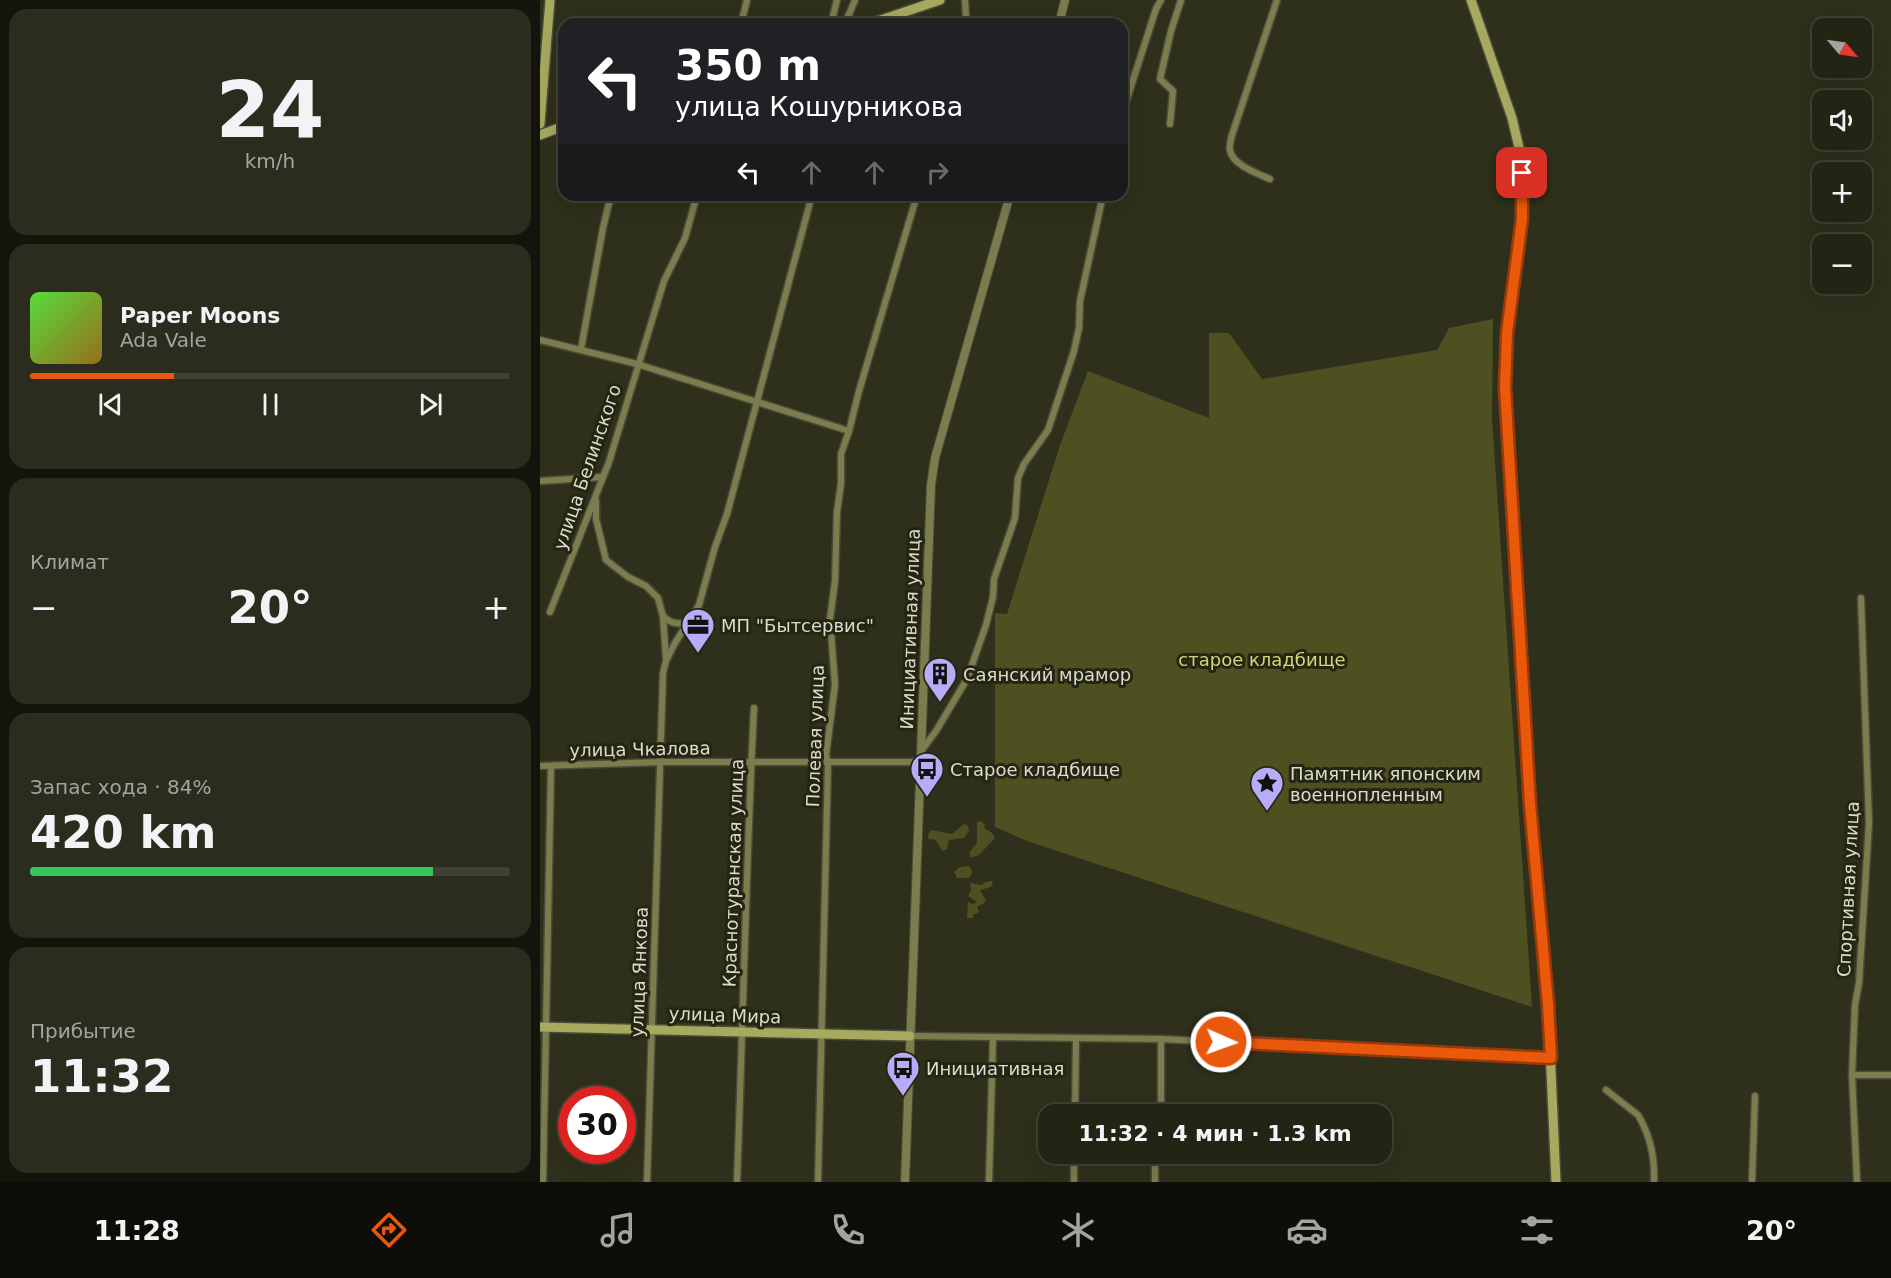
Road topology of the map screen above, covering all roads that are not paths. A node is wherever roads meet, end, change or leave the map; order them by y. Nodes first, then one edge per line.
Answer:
1 (550, 0) edge
2 (747, 0) edge
3 (837, 0) edge
4 (855, 0) edge
5 (940, 0) edge
6 (965, 0) edge
7 (1065, 0) edge
8 (1161, 0) edge
9 (1181, 0) edge
10 (1276, 0) edge
11 (1471, 0) edge
12 (742, 18) edge
13 (832, 18) edge
14 (848, 18) edge
15 (887, 18) edge
16 (966, 18) edge
17 (1060, 18) edge
18 (1128, 95) edge
19 (540, 124) edge
20 (1170, 124) dead end
21 (558, 128) edge
22 (540, 135) edge
23 (1270, 179) dead end
24 (610, 201) edge
25 (695, 201) edge
26 (810, 201) edge
27 (915, 201) edge
28 (1008, 201) edge
29 (1102, 201) edge
30 (540, 340) edge
31 (581, 349) junction
32 (637, 364) junction
33 (757, 401) junction
34 (849, 431) junction
35 (603, 477) junction
36 (540, 481) edge
37 (596, 497) junction
38 (1861, 598) dead end
39 (550, 612) dead end
40 (663, 616) junction
41 (689, 623) junction
42 (666, 661) junction
43 (754, 708) dead end
44 (921, 751) junction
45 (660, 762) junction
46 (753, 762) junction
47 (920, 762) junction
48 (828, 763) junction
49 (540, 766) edge
50 (551, 766) junction
51 (543, 1027) edge
52 (652, 1029) junction
53 (743, 1032) junction
54 (821, 1034) junction
55 (910, 1036) junction
56 (993, 1038) junction
57 (1076, 1038) junction
58 (1161, 1039) junction
59 (1551, 1058) junction
60 (1852, 1075) junction
61 (1891, 1075) edge
62 (1606, 1090) dead end
63 (1755, 1096) dead end
64 (1075, 1104) edge
65 (1161, 1104) edge
66 (1074, 1164) edge
67 (1155, 1164) edge
68 (543, 1182) edge
69 (647, 1182) edge
70 (737, 1182) edge
71 (818, 1182) edge
72 (905, 1182) edge
73 (989, 1182) edge
74 (1074, 1182) edge
75 (1155, 1182) edge
76 (1556, 1182) edge
77 (1654, 1182) edge
78 (1752, 1182) edge
79 (1857, 1182) edge

1 - 19 main road
2 - 12 street
3 - 13 street
4 - 14 street
5 - 15 main road
6 - 16 street
7 - 17 street
8 - 18 street
9 - 20 street
10 - 23 street
11 - 59 main road
21 - 22 main road
24 - 31 street
25 - 32 street, улица Белинского
26 - 33 street
27 - 34 street, Полевая улица
28 - 44 street, Инициативная улица
29 - 44 street
30 - 31 street, улица Белинского
31 - 32 street, улица Белинского
32 - 33 street, улица Белинского
32 - 35 street, улица Белинского
33 - 34 street, улица Белинского
33 - 41 street
34 - 48 street, Полевая улица
35 - 36 street
35 - 37 street, улица Белинского
37 - 39 street, улица Белинского
37 - 40 street
38 - 60 street, Спортивная улица
40 - 41 street
40 - 42 street
41 - 42 street
42 - 45 street, улица Янкова
43 - 46 street, Краснотуранская улица
44 - 47 street, Инициативная улица
45 - 46 street, улица Чкалова
45 - 50 street, улица Чкалова
45 - 52 street, улица Янкова
46 - 48 street, улица Чкалова
46 - 53 street, Краснотуранская улица
47 - 48 street, улица Чкалова
47 - 55 street, Инициативная улица
48 - 54 street, Полевая улица
49 - 50 street, улица Чкалова
50 - 51 street
51 - 52 main road, улица Мира
51 - 68 street
52 - 53 main road, улица Мира
52 - 69 street, улица Янкова
53 - 54 main road, улица Мира
53 - 70 street, Краснотуранская улица
54 - 55 main road, улица Мира
54 - 71 street, Полевая улица
55 - 56 street
55 - 72 street, Инициативная улица
56 - 57 street
56 - 73 street
57 - 58 street
57 - 64 street
58 - 59 street
58 - 65 street
59 - 76 main road
60 - 61 street
60 - 79 street, Спортивная улица
62 - 77 street
63 - 78 street
66 - 74 street
67 - 75 street

